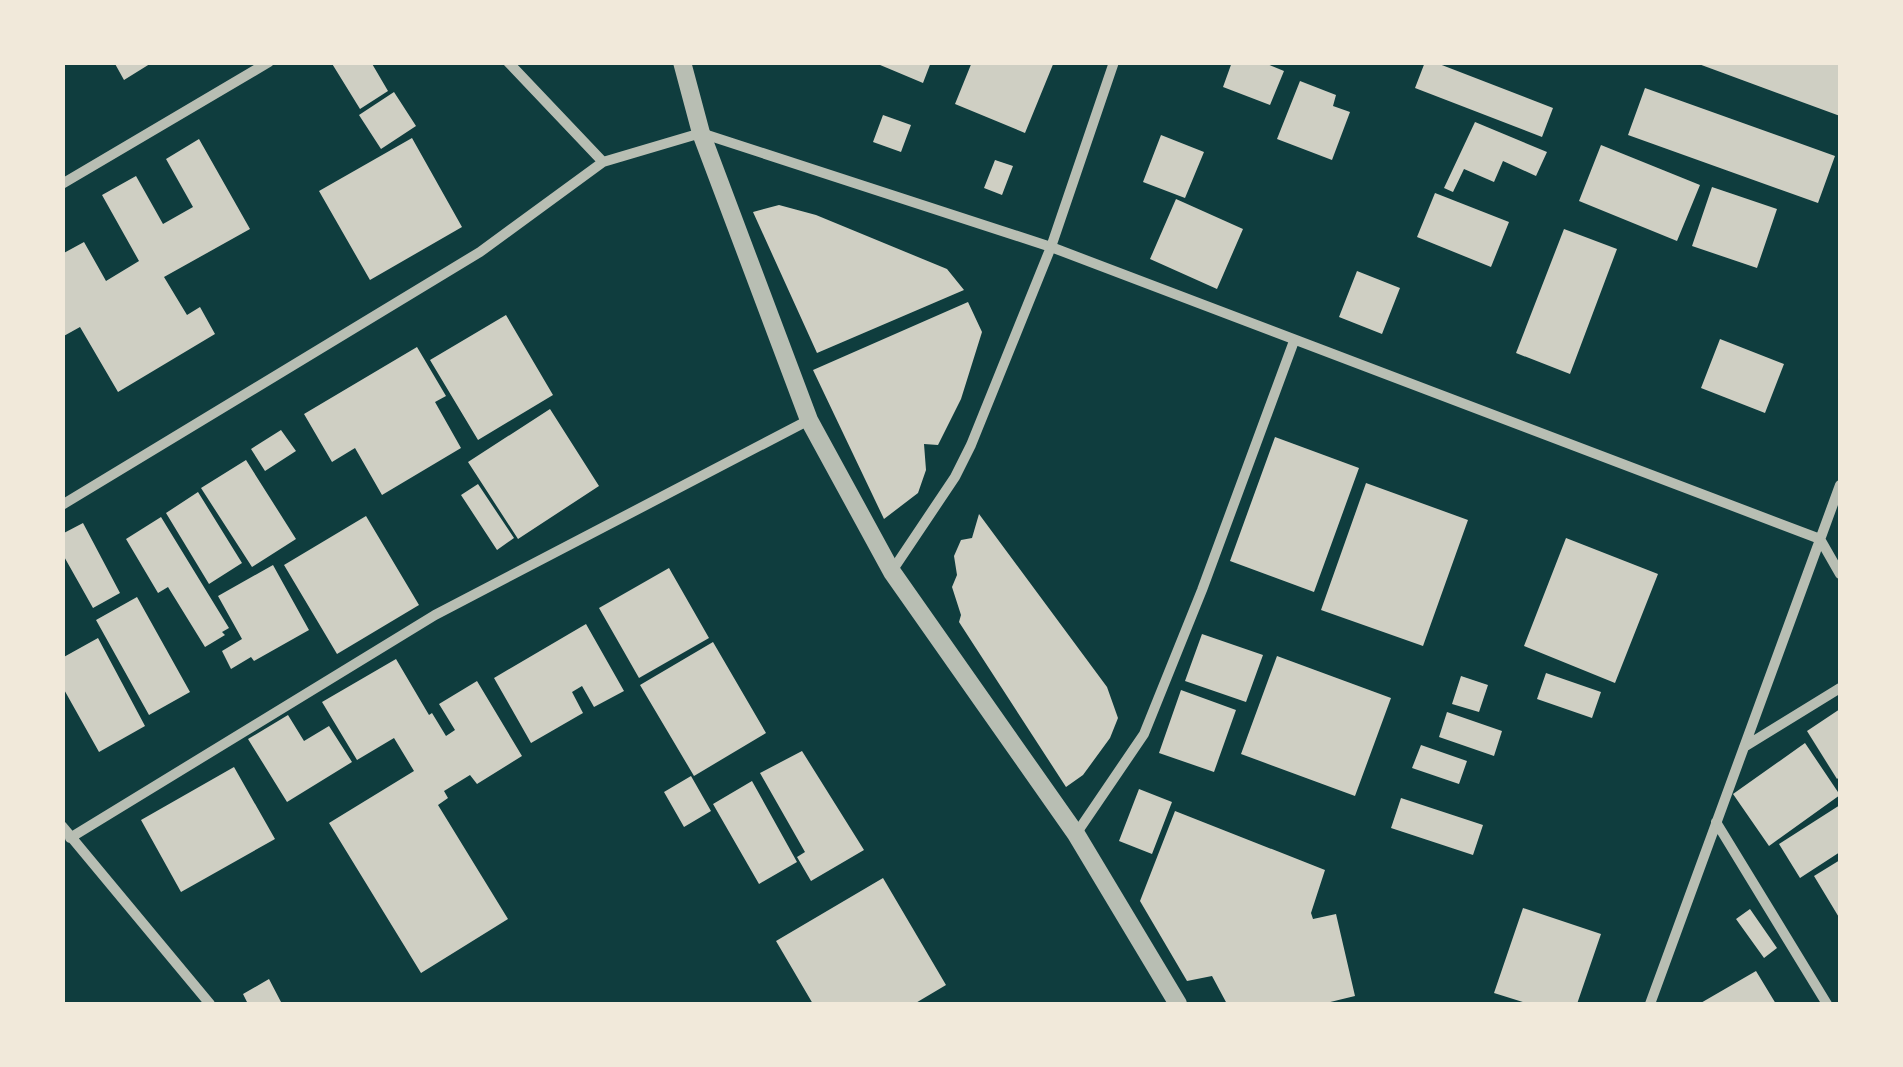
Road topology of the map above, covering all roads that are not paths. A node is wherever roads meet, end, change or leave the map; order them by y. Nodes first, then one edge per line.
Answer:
1 (268, 62) edge
2 (508, 62) edge
3 (682, 62) edge
4 (1114, 62) edge
5 (701, 132) junction
6 (603, 162) junction
7 (62, 184) edge
8 (1051, 247) junction
9 (1294, 341) junction
10 (808, 420) junction
11 (1840, 485) edge
12 (62, 506) edge
13 (1820, 539) junction
14 (892, 572) junction
15 (1840, 574) edge
16 (1840, 688) edge
17 (1744, 747) junction
18 (1716, 822) junction
19 (62, 826) edge
20 (1076, 834) junction
21 (70, 838) junction
22 (210, 1004) edge
23 (1178, 1004) edge
24 (1650, 1004) edge
25 (1828, 1004) edge

1 - 7 street
2 - 6 street
3 - 5 street
4 - 8 street
5 - 6 street
5 - 8 street
5 - 10 street
6 - 12 street
8 - 9 street
8 - 14 street
9 - 13 street
9 - 20 street
10 - 14 street
10 - 21 street
11 - 13 street
13 - 15 street
13 - 17 street
14 - 20 street
16 - 17 street
17 - 18 street
18 - 24 street
18 - 25 street
19 - 21 street
20 - 23 street
21 - 22 street

